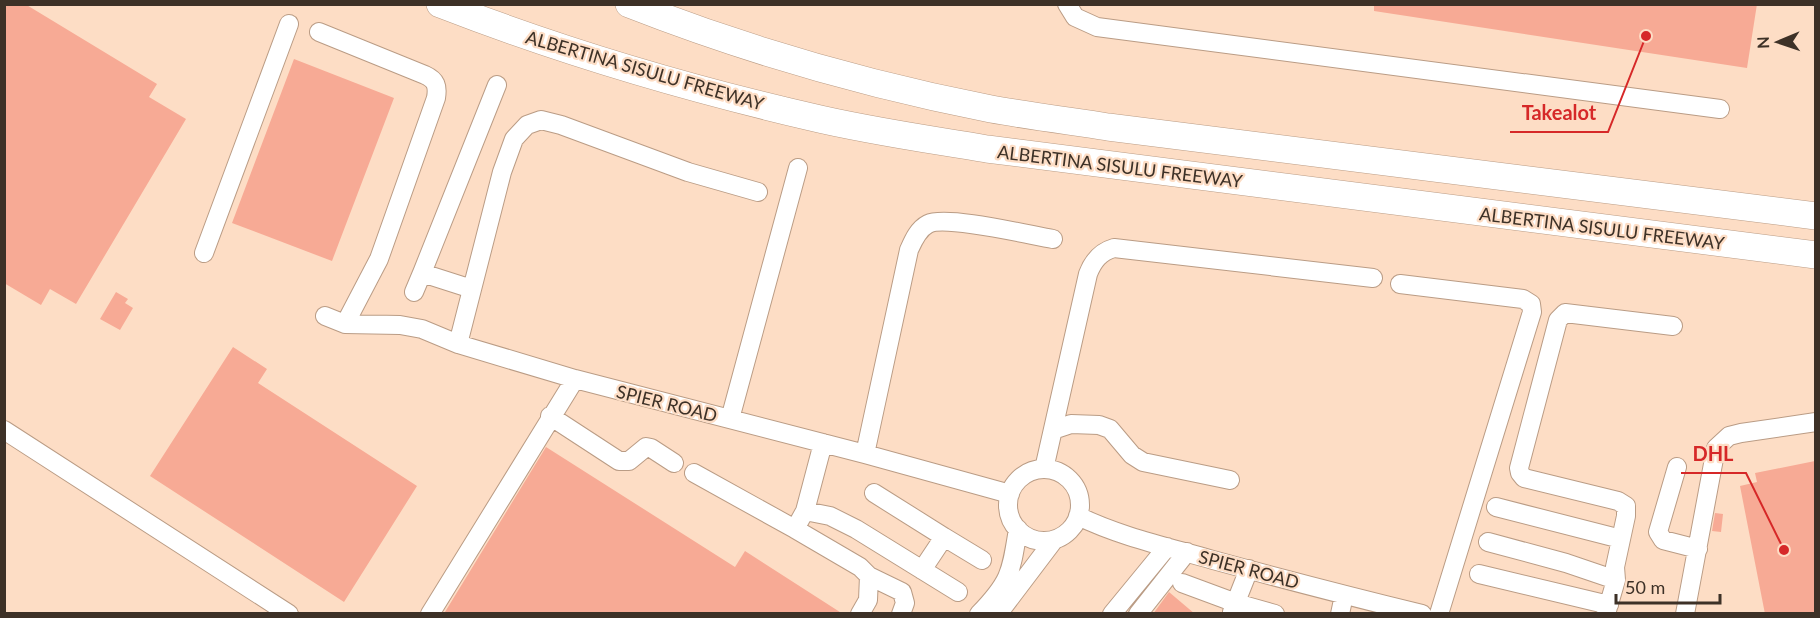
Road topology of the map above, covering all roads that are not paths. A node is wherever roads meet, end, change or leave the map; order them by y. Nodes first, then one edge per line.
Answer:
1 (440, 4) edge
2 (628, 4) edge
3 (1068, 4) edge
4 (289, 24) dead end
5 (319, 32) dead end
6 (497, 85) dead end
7 (1720, 109) dead end
8 (798, 168) dead end
9 (758, 192) dead end
10 (1815, 216) edge
11 (1053, 239) dead end
12 (204, 253) dead end
13 (1815, 255) edge
14 (422, 273) junction
15 (1373, 278) dead end
16 (1400, 284) dead end
17 (472, 289) junction
18 (414, 292) dead end
19 (325, 316) dead end
20 (345, 324) junction
21 (1672, 326) dead end
22 (458, 344) junction
23 (575, 379) junction
24 (550, 416) junction
25 (730, 419) junction
26 (1815, 422) edge
27 (4, 430) edge
28 (1053, 430) junction
29 (823, 443) junction
30 (865, 454) junction
31 (674, 463) dead end
32 (1677, 466) dead end
33 (1044, 469) junction
34 (694, 472) dead end
35 (1230, 480) dead end
36 (874, 493) dead end
37 (1010, 494) junction
38 (1496, 507) dead end
39 (805, 511) junction
40 (1078, 516) junction
41 (1018, 529) junction
42 (795, 530) junction
43 (944, 537) junction
44 (1621, 539) junction
45 (1054, 540) junction
46 (1488, 542) dead end
47 (1167, 547) junction
48 (1698, 549) junction
49 (1187, 552) junction
50 (982, 560) dead end
51 (1562, 562) junction
52 (1249, 569) junction
53 (922, 570) junction
54 (1479, 574) dead end
55 (1613, 575) junction
56 (869, 576) junction
57 (1182, 583) dead end
58 (1554, 591) junction
59 (958, 592) dead end
60 (1344, 595) junction
61 (1234, 608) edge
62 (1602, 609) edge
63 (290, 614) edge
64 (430, 614) edge
65 (860, 614) edge
66 (901, 614) edge
67 (979, 614) edge
68 (998, 614) edge
69 (1112, 614) edge
70 (1138, 614) edge
71 (1275, 614) edge
72 (1340, 614) edge
73 (1422, 614) edge
74 (1439, 614) edge
75 (1685, 614) edge

1 - 13 highway, ALBERTINA SISULU FREEWAY
2 - 10 highway, ALBERTINA SISULU FREEWAY
3 - 7 street
4 - 12 street
5 - 20 street
6 - 14 street
8 - 25 street
9 - 17 street
11 - 30 street
14 - 17 street
14 - 18 street
15 - 28 street
16 - 74 street
17 - 22 street
19 - 20 street, SPIER ROAD
20 - 22 street, SPIER ROAD
21 - 44 street
22 - 23 street, SPIER ROAD
23 - 24 street
23 - 25 street, SPIER ROAD
24 - 31 street
24 - 64 street
25 - 29 street, SPIER ROAD
26 - 48 street
27 - 63 street
28 - 33 street
28 - 35 street
29 - 30 street, SPIER ROAD
29 - 39 street
30 - 37 street, SPIER ROAD
32 - 48 street
33 - 37 street
33 - 40 street
34 - 42 street
36 - 43 street
37 - 41 street
38 - 44 street
39 - 42 street
39 - 53 street
40 - 45 street
40 - 47 street, SPIER ROAD
41 - 45 street
41 - 67 street
42 - 56 street
43 - 50 street
43 - 53 street
44 - 55 street
45 - 68 street
46 - 51 street
47 - 49 street, SPIER ROAD
47 - 69 street
48 - 75 street
49 - 52 street, SPIER ROAD
49 - 70 street
51 - 55 street
51 - 58 street
52 - 60 street, SPIER ROAD
52 - 61 street
53 - 59 street
54 - 58 street
55 - 62 street
56 - 65 street
56 - 66 street
57 - 61 street
58 - 62 street
60 - 72 street
60 - 73 street, SPIER ROAD
61 - 71 street

